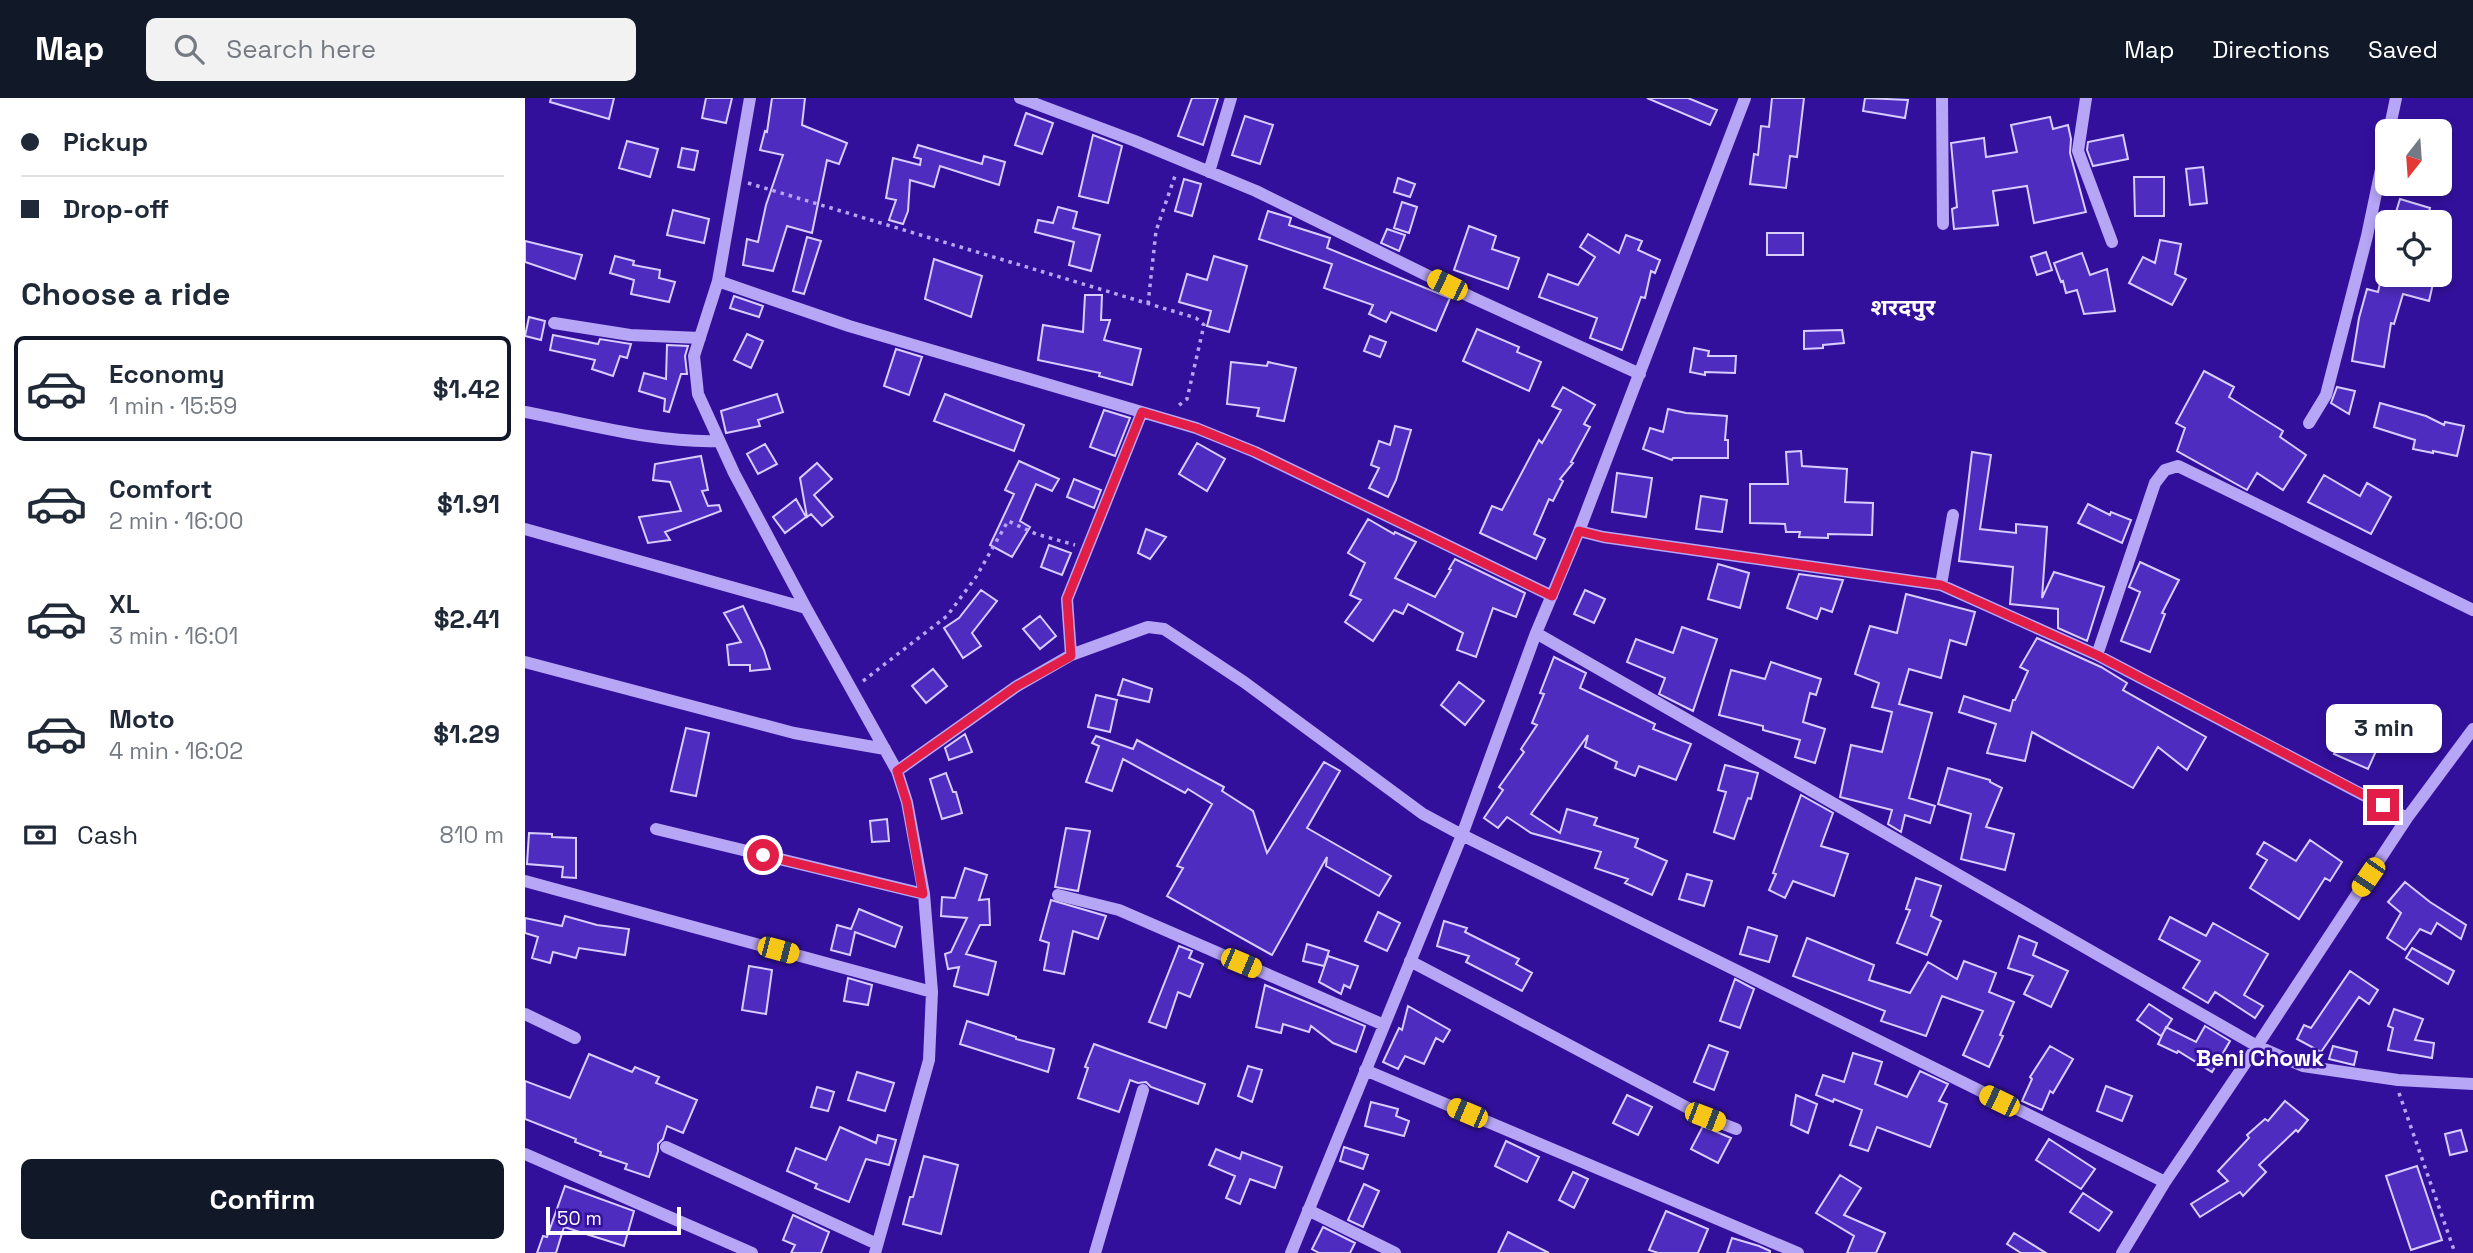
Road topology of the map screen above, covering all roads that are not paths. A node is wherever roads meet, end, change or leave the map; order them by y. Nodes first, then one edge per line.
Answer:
1 (750, 98) edge
2 (1020, 98) edge
3 (1231, 98) edge
4 (1745, 98) edge
5 (1941, 98) edge
6 (2086, 98) edge
7 (2396, 98) edge
8 (2392, 119) edge
9 (1209, 172) junction
10 (2375, 196) edge
11 (1943, 224) dead end
12 (2112, 242) dead end
13 (718, 281) junction
14 (554, 323) dead end
15 (700, 338) junction
16 (1640, 374) junction
17 (525, 412) edge
18 (1142, 412) junction
19 (2309, 422) dead end
20 (719, 441) junction
21 (1953, 515) dead end
22 (525, 529) edge
23 (1579, 531) junction
24 (1941, 585) junction
25 (1552, 596) junction
26 (806, 608) junction
27 (2473, 610) edge
28 (1536, 633) junction
29 (2097, 655) junction
30 (1071, 656) junction
31 (525, 662) edge
32 (2473, 729) edge
33 (885, 749) junction
34 (897, 771) junction
35 (2407, 818) junction
36 (656, 829) dead end
37 (1462, 835) junction
38 (525, 881) edge
39 (923, 894) junction
40 (1058, 895) dead end
41 (1410, 961) junction
42 (932, 992) junction
43 (525, 1014) edge
44 (1384, 1025) junction
45 (575, 1038) dead end
46 (2257, 1046) junction
47 (1366, 1070) junction
48 (2473, 1084) edge
49 (1143, 1090) dead end
50 (1736, 1129) dead end
51 (666, 1147) dead end
52 (525, 1154) edge
53 (2165, 1182) junction
54 (1308, 1210) junction
55 (876, 1249) edge
56 (752, 1253) edge
57 (1095, 1253) edge
58 (1291, 1253) edge
59 (1395, 1253) edge
60 (1798, 1253) edge
61 (2122, 1253) edge

1 - 13 street
2 - 9 street
3 - 9 street
4 - 16 street
5 - 11 street
6 - 12 street
7 - 8 street
9 - 16 street
10 - 19 street
13 - 15 street
13 - 18 street
14 - 15 street
15 - 20 street
16 - 23 street
17 - 20 street
18 - 25 street
18 - 30 street
20 - 26 street
21 - 24 street
22 - 26 street
23 - 24 street
23 - 25 street
24 - 29 street
25 - 28 street
26 - 33 street
27 - 29 street
28 - 37 street
28 - 46 street
29 - 35 street
30 - 34 street
30 - 37 street
31 - 33 street
32 - 35 street
33 - 34 street
34 - 39 street
35 - 46 street
36 - 39 street
37 - 41 street
37 - 53 street
38 - 42 street
39 - 42 street
40 - 44 street
41 - 44 street
41 - 50 street
42 - 55 street
43 - 45 street
44 - 47 street
46 - 48 street
46 - 53 street
47 - 54 street
47 - 60 street
49 - 57 street
51 - 55 street
52 - 56 street
53 - 61 street
54 - 58 street
54 - 59 street

